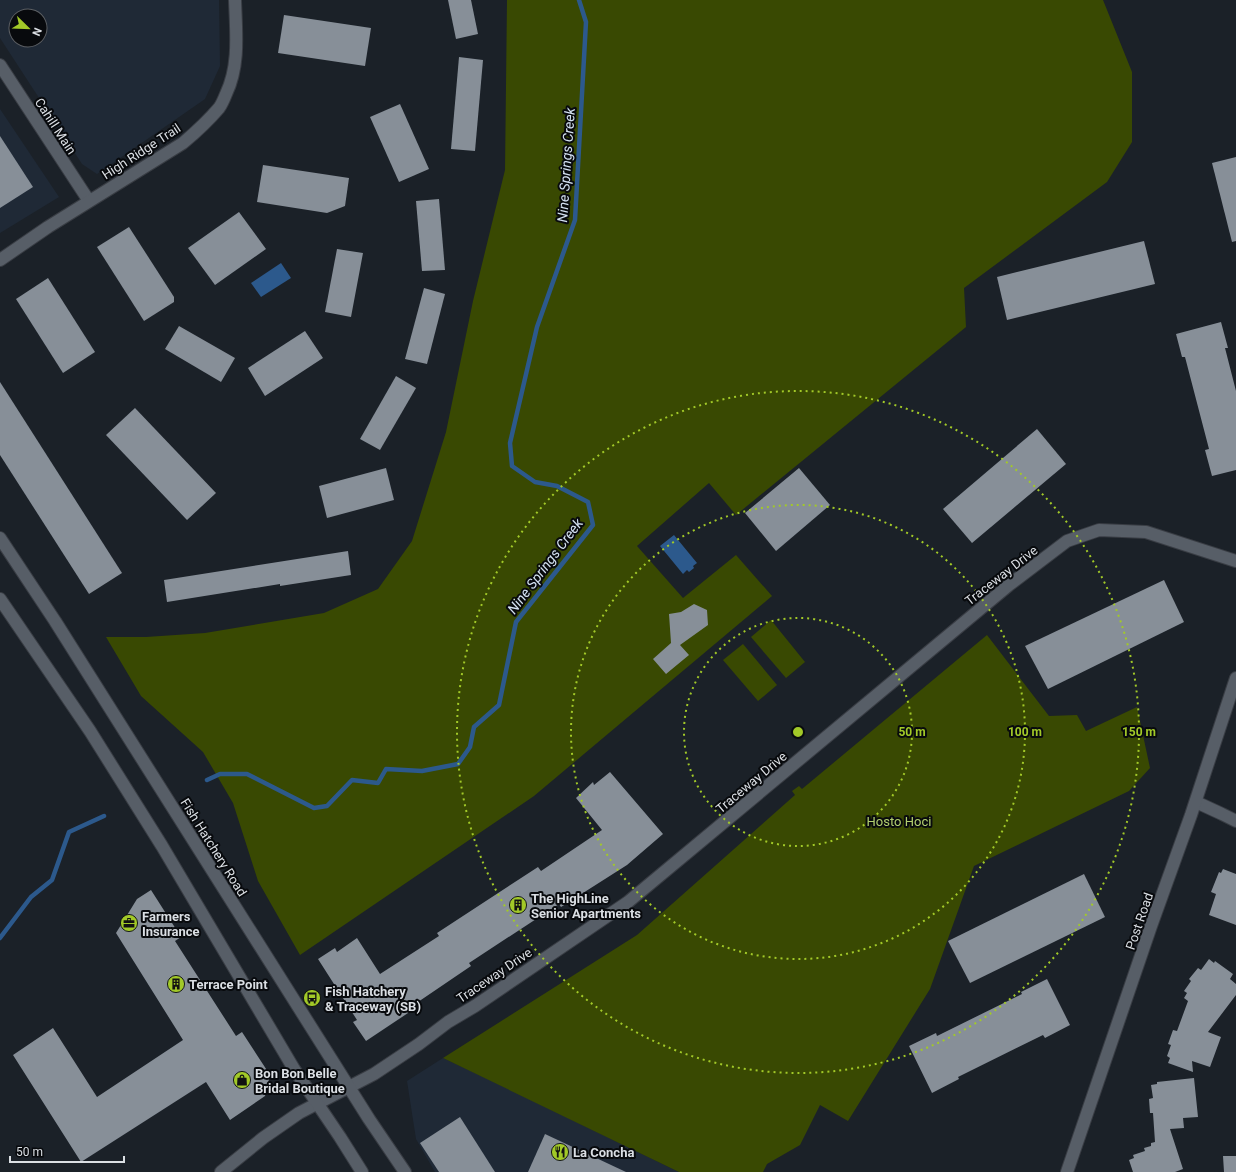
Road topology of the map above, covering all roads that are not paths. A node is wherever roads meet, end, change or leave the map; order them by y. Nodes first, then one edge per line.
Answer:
1 (235, 0) edge
2 (0, 65) edge
3 (89, 201) junction
4 (0, 260) edge
5 (0, 538) edge
6 (1236, 561) edge
7 (0, 599) edge
8 (1236, 678) edge
9 (1196, 802) junction
10 (1236, 821) edge
11 (350, 1087) junction
12 (318, 1104) junction
13 (221, 1172) edge
14 (362, 1172) edge
15 (405, 1172) edge
16 (1067, 1172) edge

1 - 3 street, High Ridge Trail
2 - 3 street, Cahill Main
3 - 4 street, High Ridge Trail
5 - 11 street, Fish Hatchery Road
6 - 11 street, Traceway Drive
7 - 12 street
8 - 9 street, Post Road
9 - 10 street
9 - 16 street, Post Road
11 - 12 street, Traceway Drive
11 - 15 street, Fish Hatchery Road
12 - 13 street, Traceway Drive
12 - 14 street

